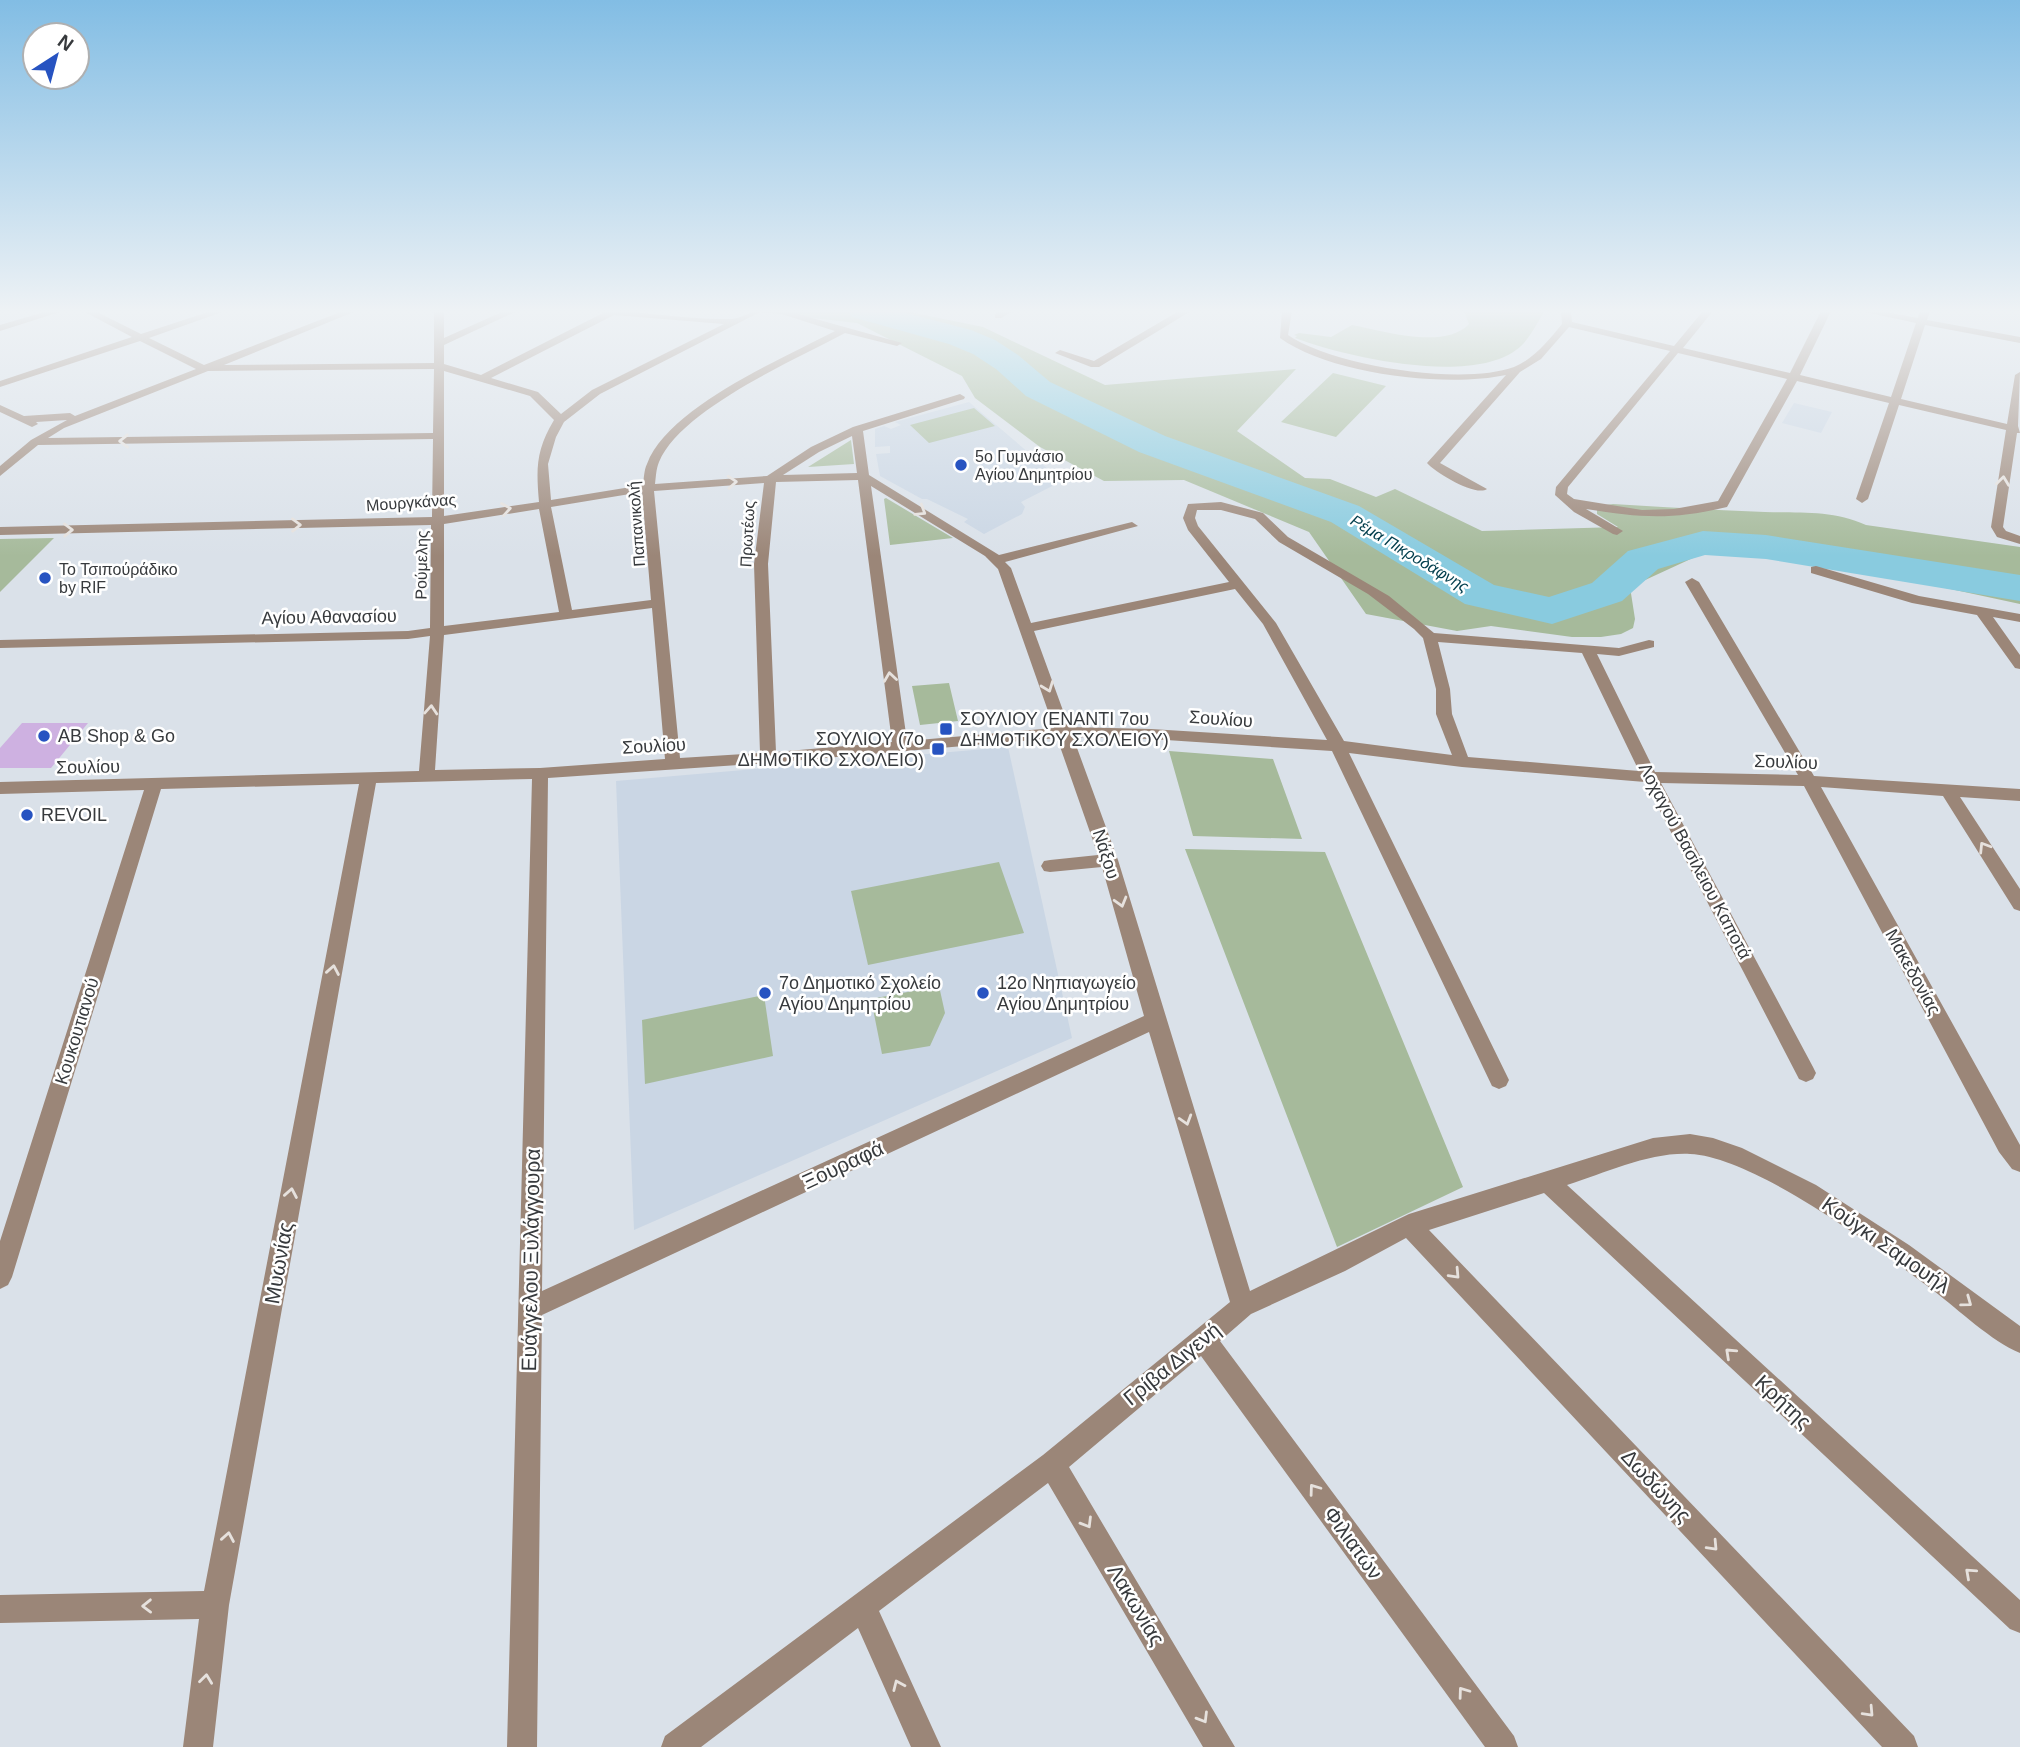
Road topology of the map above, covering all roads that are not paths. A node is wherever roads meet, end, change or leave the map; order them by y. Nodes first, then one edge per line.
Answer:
1 (140, 393) edge
2 (438, 393) edge
3 (525, 393) edge
4 (595, 393) edge
5 (729, 393) edge
6 (1496, 393) edge
7 (1640, 393) edge
8 (1785, 393) edge
9 (1855, 393) edge
10 (1898, 393) edge
11 (2018, 393) edge
12 (960, 397) dead end
13 (1895, 402) junction
14 (0, 408) edge
15 (90, 412) junction
16 (24, 419) junction
17 (560, 420) junction
18 (857, 429) junction
19 (2015, 429) edge
20 (47, 433) junction
21 (437, 436) junction
22 (35, 442) junction
23 (0, 472) edge
24 (863, 476) junction
25 (770, 479) junction
26 (648, 488) junction
27 (1480, 489) dead end
28 (1862, 499) dead end
29 (544, 502) junction
30 (1568, 502) junction
31 (439, 521) junction
32 (1132, 526) dead end
33 (0, 531) edge
34 (1617, 531) dead end
35 (2020, 540) edge
36 (998, 560) junction
37 (1816, 570) dead end
38 (1692, 582) dead end
39 (1236, 585) junction
40 (657, 603) junction
41 (1983, 613) junction
42 (566, 614) junction
43 (2020, 618) edge
44 (1026, 628) junction
45 (437, 632) junction
46 (1430, 637) junction
47 (0, 644) edge
48 (1649, 644) dead end
49 (1587, 648) junction
50 (2020, 665) edge
51 (1065, 732) junction
52 (900, 745) junction
53 (1338, 746) junction
54 (768, 758) junction
55 (1462, 762) junction
56 (673, 765) junction
57 (540, 773) junction
58 (1650, 777) junction
59 (426, 778) junction
60 (368, 780) junction
61 (1809, 781) junction
62 (153, 785) junction
63 (0, 788) edge
64 (1947, 789) junction
65 (2020, 794) edge
66 (1109, 860) junction
67 (1049, 866) dead end
68 (2020, 904) edge
69 (1155, 1020) junction
70 (1806, 1073) dead end
71 (1499, 1080) dead end
72 (1745, 1159) joint
73 (2020, 1162) edge
74 (1548, 1182) junction
75 (1409, 1225) junction
76 (0, 1277) edge
77 (1243, 1306) junction
78 (531, 1308) junction
79 (1203, 1338) junction
80 (2020, 1341) edge
81 (1052, 1464) junction
82 (215, 1605) junction
83 (863, 1607) junction
84 (0, 1609) edge
85 (2020, 1619) edge
86 (198, 1747) edge
87 (522, 1747) edge
88 (676, 1747) edge
89 (926, 1747) edge
90 (1220, 1747) edge
91 (1503, 1747) edge
92 (1903, 1747) edge

1 - 15 street
2 - 21 street, Ρούμελης
3 - 17 street
4 - 17 street
5 - 26 street, Παπανικολή
6 - 27 street
7 - 30 street
8 - 30 street
9 - 13 street
10 - 13 street
11 - 19 street
12 - 18 street, Πρωτέως
13 - 19 street
13 - 28 street
14 - 16 street
15 - 16 street
15 - 20 street
16 - 20 street
17 - 29 street
18 - 24 street
18 - 25 street, Πρωτέως
35 -> 19 street
20 - 22 street
21 -> 22 street
21 - 31 street, Ρούμελης
22 - 23 street
24 - 25 street, Μουργκάνας
24 -> 36 street
52 -> 24 street
26 -> 25 street, Μουργκάνας
25 - 54 street, Πρωτέως
26 - 29 street, Μουργκάνας
26 - 40 street, Παπανικολή
31 -> 29 street, Μουργκάνας
29 - 42 street
30 - 34 street
33 -> 31 street, Μουργκάνας
31 - 45 street, Ρούμελης
32 - 36 street
36 - 44 street, Νάξου
37 - 41 street
38 - 61 street, Μακεδονίας
39 - 44 street
39 - 46 street
39 - 53 street
40 - 42 street, Αγίου Αθανασίου
40 - 56 street, Παπανικολή
41 - 43 street
41 - 50 street
42 - 45 street, Αγίου Αθανασίου
44 -> 51 street, Νάξου
45 - 47 street, Αγίου Αθανασίου
59 -> 45 street, Ρούμελης
46 - 49 street
46 - 55 street
48 - 49 street
49 - 58 street, Λοχαγού Βασίλειου Καποτά
51 - 52 street, Σουλίου
51 - 53 street, Σουλίου
51 - 66 street, Νάξου
52 - 54 street, Σουλίου
53 - 55 street, Σουλίου
53 - 71 street
54 - 56 street, Σουλίου
55 - 58 street, Σουλίου
56 - 57 street, Σουλίου
57 - 59 street, Σουλίου
57 - 78 street, Ευάγγελου Ξυλάγγουρα
58 - 61 street, Σουλίου
58 - 70 street, Λοχαγού Βασίλειου Καποτά
59 - 60 street, Σουλίου
60 - 62 street, Σουλίου
82 -> 60 street, Μυωνίας
61 - 64 street, Σουλίου
61 - 73 street, Μακεδονίας
62 - 63 street, Σουλίου
62 - 76 street, Κουκουτιανού
64 - 65 street, Σουλίου
68 -> 64 street
66 - 67 street
66 -> 69 street, Νάξου
69 -> 77 street, Νάξου
69 - 78 street, Ξουραφά
72 - 74 street, Γρίβα Διγενή
72 -> 80 street, Κούγκι Σαμουήλ
74 - 75 street, Γρίβα Διγενή
85 -> 74 street, Κρήτης
75 - 77 street, Γρίβα Διγενή
75 -> 92 street, Δωδώνης
77 - 79 street, Γρίβα Διγενή
78 - 87 street, Ευάγγελου Ξυλάγγουρα
79 - 81 street, Γρίβα Διγενή
91 -> 79 street, Φιλιατών
81 - 83 street, Γρίβα Διγενή
81 -> 90 street, Λακωνίας
82 -> 84 street
86 -> 82 street, Μυωνίας
83 - 88 street, Γρίβα Διγενή
89 -> 83 street

